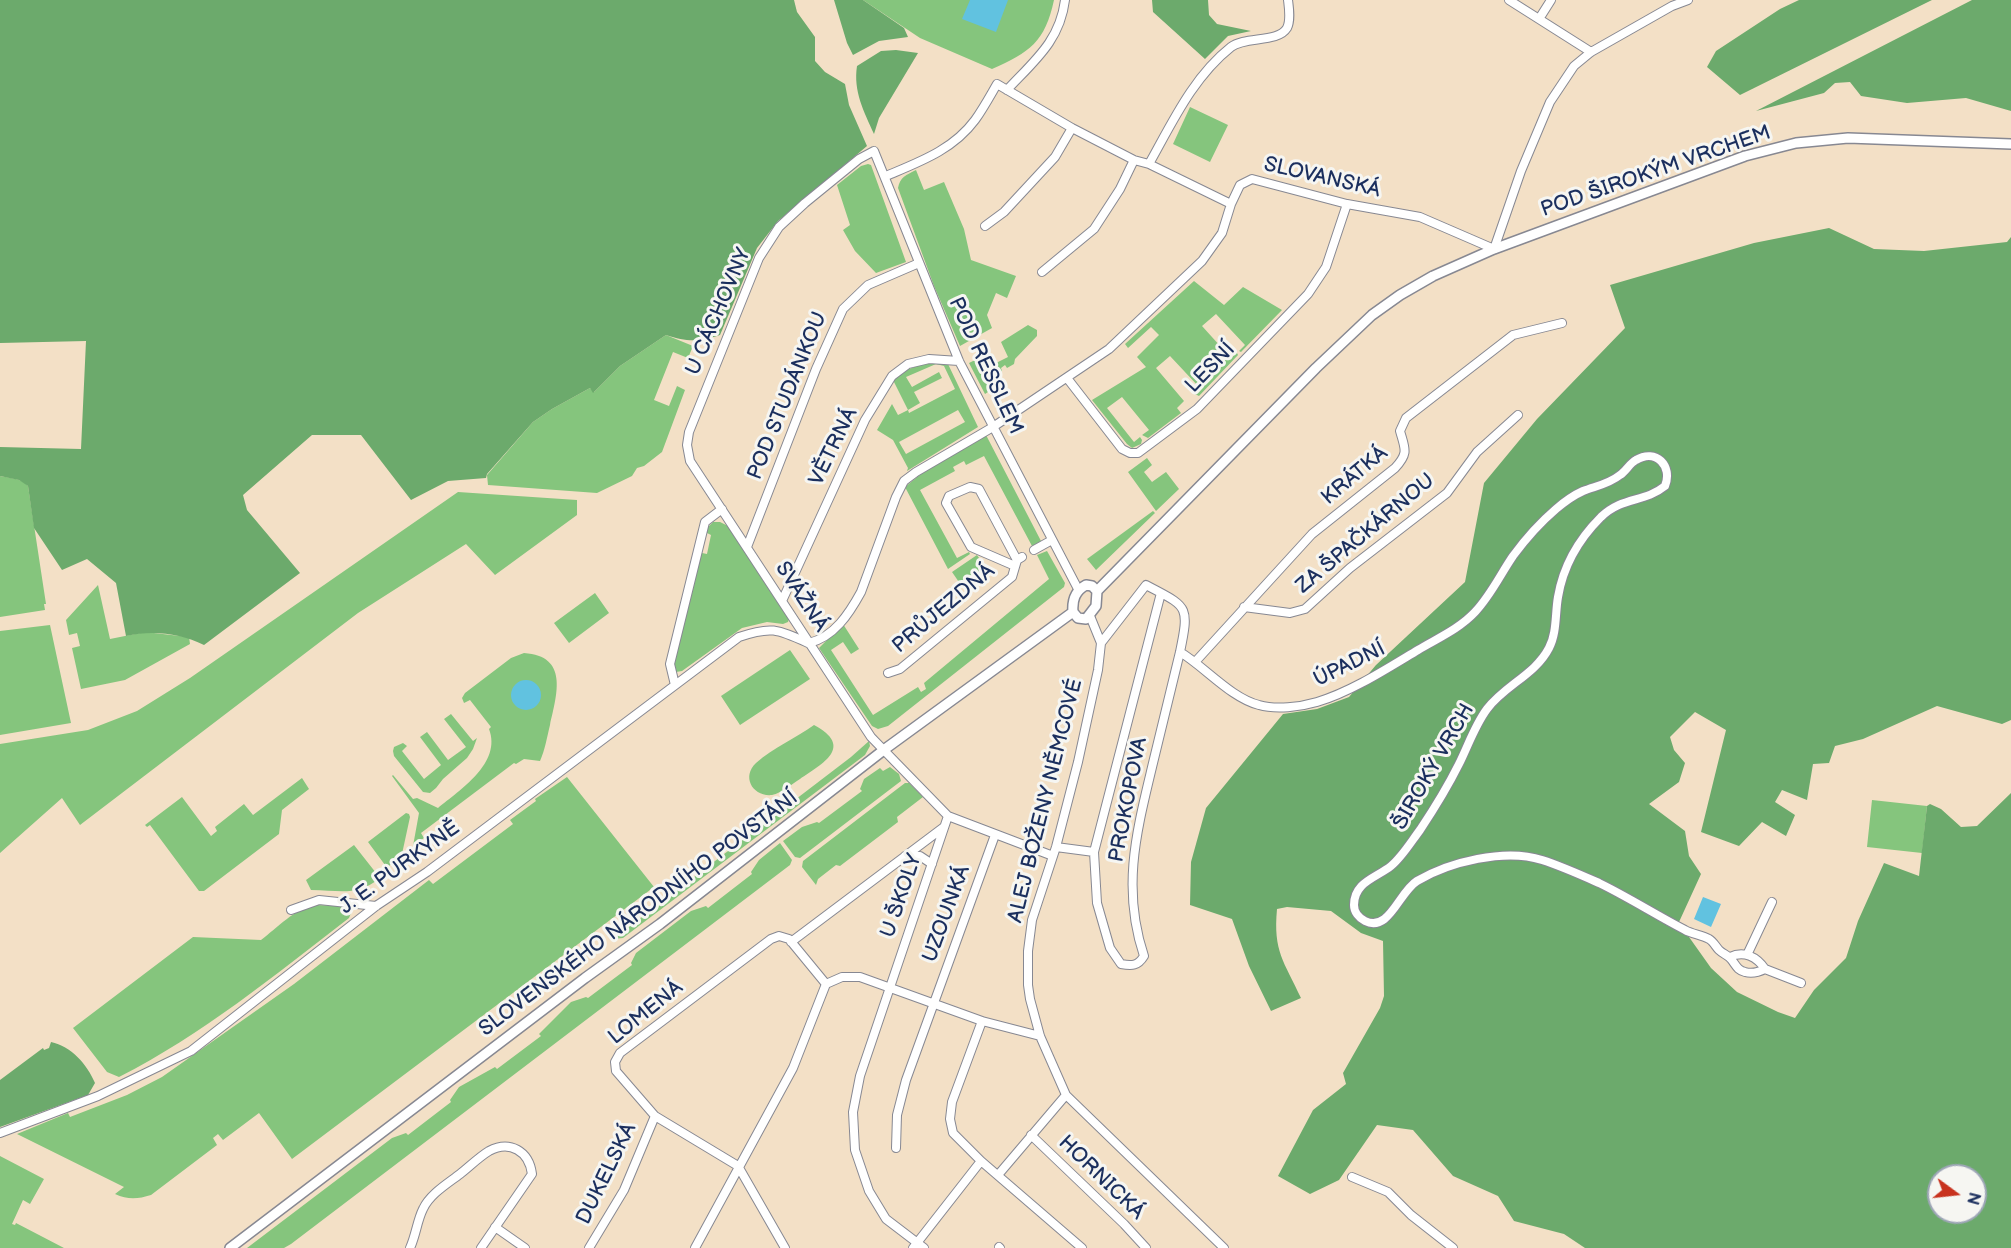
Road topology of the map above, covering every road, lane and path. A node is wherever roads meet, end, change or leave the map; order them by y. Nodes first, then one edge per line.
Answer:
1 (1065, 0) edge
2 (1288, 0) edge
3 (1509, 0) edge
4 (1551, 0) edge
5 (1688, 0) edge
6 (1539, 19) junction
7 (1591, 52) junction
8 (1007, 90) junction
9 (1072, 128) junction
10 (2011, 144) edge
11 (874, 151) joint
12 (1134, 160) junction
13 (1149, 164) junction
14 (886, 176) junction
15 (1231, 204) junction
16 (1347, 204) junction
17 (985, 226) dead end
18 (1494, 249) junction
19 (919, 263) junction
20 (1042, 272) dead end
21 (1562, 322) dead end
22 (958, 361) junction
23 (1067, 378) junction
24 (1518, 415) dead end
25 (993, 427) junction
26 (690, 461) joint
27 (722, 509) junction
28 (1052, 540) junction
29 (747, 547) junction
30 (1034, 550) dead end
31 (1018, 561) junction
32 (1078, 589) junction
33 (1097, 591) junction
34 (1492, 591) joint
35 (1161, 592) junction
36 (782, 601) junction
37 (1244, 607) junction
38 (1073, 612) junction
39 (1090, 616) junction
40 (809, 643) junction
41 (1101, 643) junction
42 (1180, 652) junction
43 (1196, 661) junction
44 (888, 673) dead end
45 (675, 685) junction
46 (885, 749) junction
47 (948, 816) junction
48 (945, 826) junction
49 (995, 835) junction
50 (1056, 847) junction
51 (1094, 852) junction
52 (905, 856) junction
53 (1053, 856) junction
54 (932, 864) junction
55 (1772, 902) dead end
56 (376, 906) junction
57 (291, 910) dead end
58 (791, 942) junction
59 (1747, 955) junction
60 (1730, 957) junction
61 (1765, 969) junction
62 (1802, 983) dead end
63 (826, 984) junction
64 (888, 988) junction
65 (933, 1005) junction
66 (982, 1021) junction
67 (1040, 1036) junction
68 (1066, 1095) junction
69 (655, 1116) junction
70 (0, 1133) edge
71 (1031, 1135) junction
72 (896, 1148) dead end
73 (981, 1161) junction
74 (738, 1166) junction
75 (998, 1175) junction
76 (1352, 1177) dead end
77 (495, 1227) junction
78 (915, 1245) edge
79 (230, 1248) edge
80 (410, 1248) edge
81 (481, 1248) edge
82 (525, 1248) edge
83 (589, 1248) edge
84 (695, 1248) edge
85 (785, 1248) edge
86 (924, 1248) edge
87 (1082, 1248) edge
88 (1146, 1248) edge
89 (1224, 1248) edge
90 (1453, 1248) edge

1 - 8 street
2 - 13 street
3 - 6 street
4 - 6 street
5 - 7 street
6 - 7 street
7 - 18 street
8 - 9 street
8 - 14 street
9 - 12 street
9 - 17 street
10 - 18 street, POD ŠIROKÝM VRCHEM
11 - 14 street, POD RESSLEM
11 - 26 street, U CÁCHOVNY
12 - 13 street
12 - 20 street
13 - 15 street
14 - 19 street, POD RESSLEM
15 - 16 street, SLOVANSKÁ
15 - 23 street, SLOVANSKÁ
16 - 18 street, SLOVANSKÁ
16 - 23 street, LESNÍ
18 - 33 street
19 - 22 street, POD RESSLEM
19 - 29 street, POD STUDÁNKOU
21 - 37 street, KRÁTKÁ
22 - 25 street, POD RESSLEM
22 - 36 street, VĚTRNÁ
23 - 25 street, SLOVANSKÁ
24 - 37 street, ZA ŠPAČKÁRNOU
25 - 28 street, POD RESSLEM
25 - 40 street, SLOVANSKÁ
26 - 27 street, SVÁŽNÁ
27 - 29 street, SVÁŽNÁ
27 - 45 street
28 - 30 street
28 - 32 street, POD RESSLEM
29 - 36 street, SVÁŽNÁ
31 - 31 street, PRŮJEZDNÁ
31 - 44 street, PRŮJEZDNÁ
32 - 33 street
32 - 38 street
33 - 39 street
34 - 43 street, ÚPADNÍ
34 - 60 street, ŠIROKÝ VRCH
35 - 41 street
35 - 42 street, PROKOPOVA
35 - 51 street, PROKOPOVA
36 - 40 street, SVÁŽNÁ
37 - 43 street, KRÁTKÁ
38 - 39 street
38 - 46 street, SLOVENSKÉHO NÁRODNÍHO POVSTÁNÍ
39 - 41 street, ALEJ BOŽENY NĚMCOVÉ
40 - 45 street, J. E. PURKYNĚ
40 - 46 street, SVÁŽNÁ
41 - 50 street, ALEJ BOŽENY NĚMCOVÉ
42 - 43 street, ÚPADNÍ
42 - 51 street, PROKOPOVA
45 - 56 street, J. E. PURKYNĚ
46 - 47 street, SVÁŽNÁ
46 - 79 street, SLOVENSKÉHO NÁRODNÍHO POVSTÁNÍ
47 - 48 street, U ŠKOLY
47 - 49 street
48 - 52 street
48 - 54 street, U ŠKOLY
49 - 53 street
49 - 65 street, UZOUNKÁ
50 - 51 street, PROKOPOVA
50 - 53 street, ALEJ BOŽENY NĚMCOVÉ
52 - 54 street
52 - 58 street
53 - 67 street, ALEJ BOŽENY NĚMCOVÉ
54 - 64 street, U ŠKOLY
55 - 59 street
56 - 57 street
56 - 70 street, J. E. PURKYNĚ
58 - 63 street
58 - 69 street, LOMENÁ
59 - 60 street
59 - 61 street, ŠIROKÝ VRCH
60 - 61 street, ŠIROKÝ VRCH
61 - 62 street, ŠIROKÝ VRCH
63 - 64 street
63 - 74 street
64 - 65 street
64 - 78 street, U ŠKOLY
65 - 66 street
65 - 72 street, UZOUNKÁ
66 - 67 street
66 - 73 street
67 - 68 street, ALEJ BOŽENY NĚMCOVÉ
68 - 71 street
68 - 89 street, ALEJ BOŽENY NĚMCOVÉ
69 - 74 street, LOMENÁ
69 - 83 street, DUKELSKÁ
71 - 75 street
71 - 88 street, HORNICKÁ
73 - 75 street
73 - 78 street
74 - 84 street
74 - 85 street
75 - 87 street
76 - 90 street
77 - 80 street
77 - 81 street
77 - 82 street
78 - 86 street, U ŠKOLY

